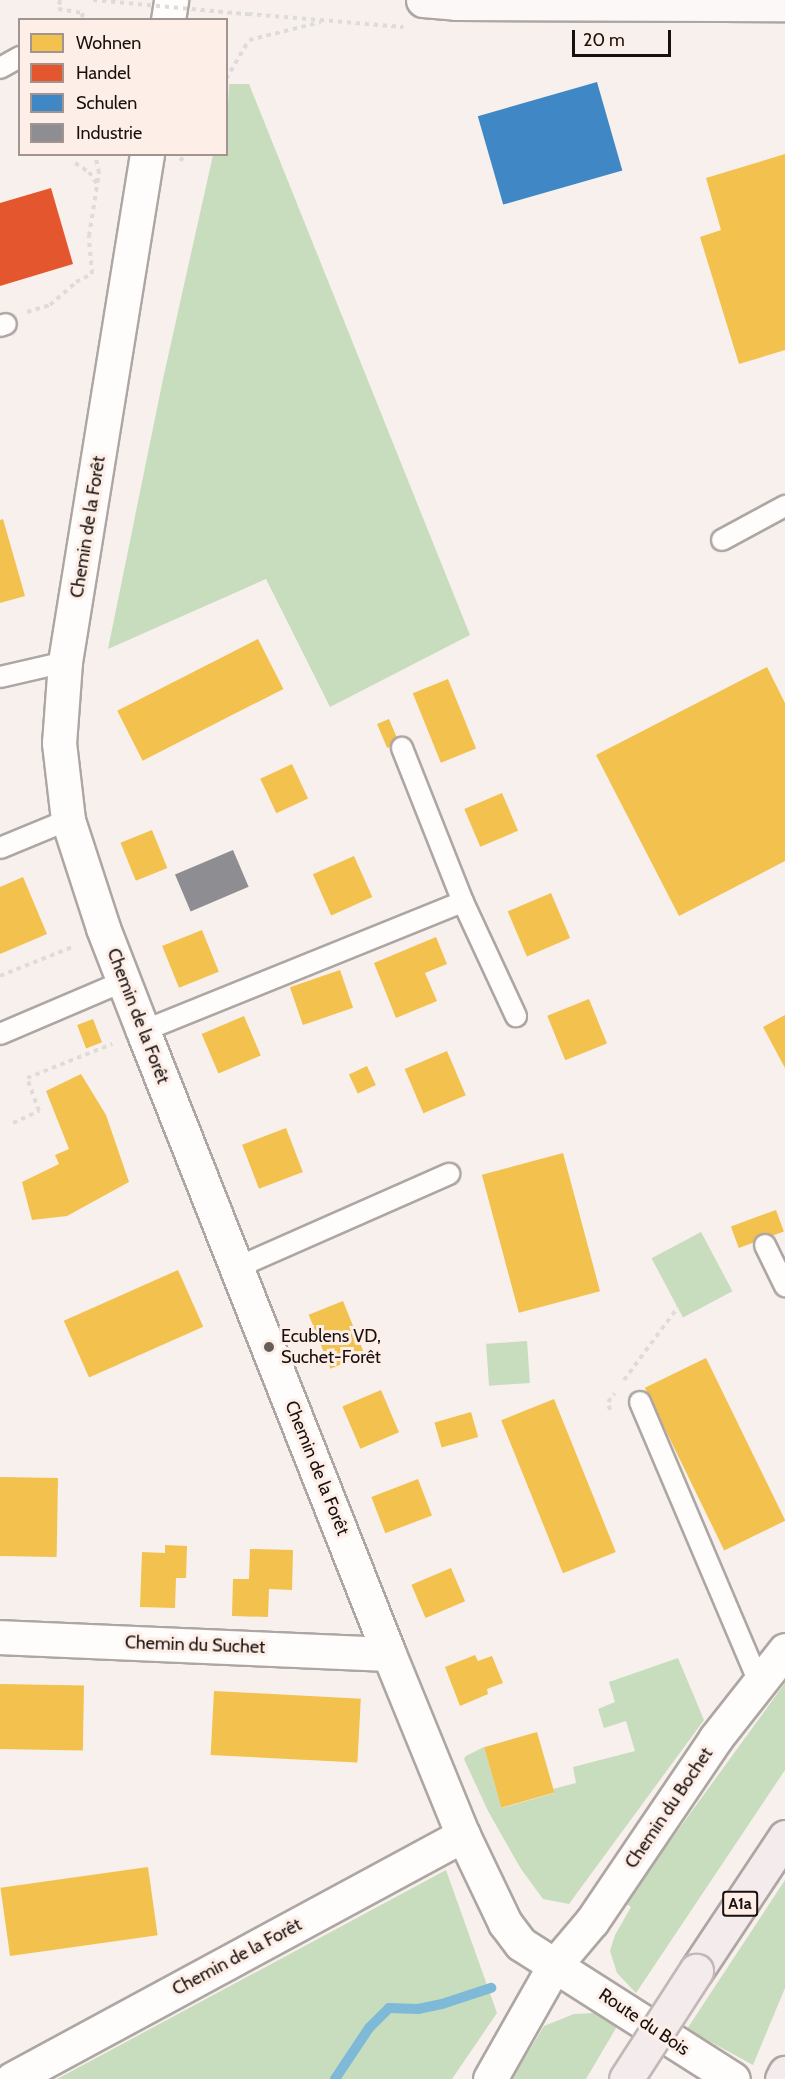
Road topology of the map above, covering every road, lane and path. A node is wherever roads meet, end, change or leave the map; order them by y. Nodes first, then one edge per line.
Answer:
1 (60, 0) edge
2 (93, 0) edge
3 (171, 0) edge
4 (423, 0) edge
5 (785, 4) edge
6 (264, 16) dead end
7 (82, 18) edge
8 (168, 18) edge
9 (325, 21) dead end
10 (18, 58) edge
11 (0, 68) edge
12 (228, 76) edge
13 (95, 156) edge
14 (147, 156) edge
15 (75, 163) dead end
16 (97, 185) junction
17 (34, 310) dead end
18 (785, 506) edge
19 (722, 540) dead end
20 (65, 662) junction
21 (0, 677) edge
22 (402, 748) dead end
23 (68, 820) junction
24 (0, 848) edge
25 (463, 902) junction
26 (76, 945) dead end
27 (0, 976) edge
28 (124, 981) junction
29 (516, 1016) dead end
30 (143, 1031) junction
31 (0, 1034) edge
32 (13, 1123) dead end
33 (449, 1174) dead end
34 (765, 1245) dead end
35 (238, 1267) junction
36 (785, 1286) edge
37 (678, 1306) dead end
38 (640, 1402) dead end
39 (610, 1410) dead end
40 (0, 1637) edge
41 (785, 1650) edge
42 (389, 1654) junction
43 (759, 1682) junction
44 (463, 1835) junction
45 (785, 1838) edge
46 (554, 1966) junction
47 (12, 2079) edge
48 (490, 2079) edge
49 (627, 2079) edge
50 (733, 2079) edge

1 - 7 path
2 - 6 path, bridge
3 - 8 street
4 - 5 main road
9 - 12 path
10 - 11 lane
13 - 16 path
14 - 20 street, Chemin de la Forêt
15 - 16 path
16 - 17 path
18 - 19 lane
20 - 21 lane
20 - 23 street, Chemin de la Forêt
22 - 25 lane
23 - 24 lane
23 - 28 street, Chemin de la Forêt
25 - 29 lane
25 - 30 lane
26 - 27 path
28 - 30 street, Chemin de la Forêt
28 - 31 lane
30 - 32 path
30 - 35 street, Chemin de la Forêt
33 - 35 lane
34 - 36 lane
35 - 42 street, Chemin de la Forêt
37 - 39 path
38 - 43 lane
40 - 42 street, Chemin du Suchet
41 - 43 street, Chemin du Bochet
42 - 44 street, Chemin de la Forêt
43 - 46 street, Chemin du Bochet
44 - 46 street, Chemin de la Forêt
44 - 47 street, Chemin de la Forêt
45 - 49 highway, A1a, bridge
46 - 48 street, Chemin du Bochet
46 - 50 street, Route du Bois

